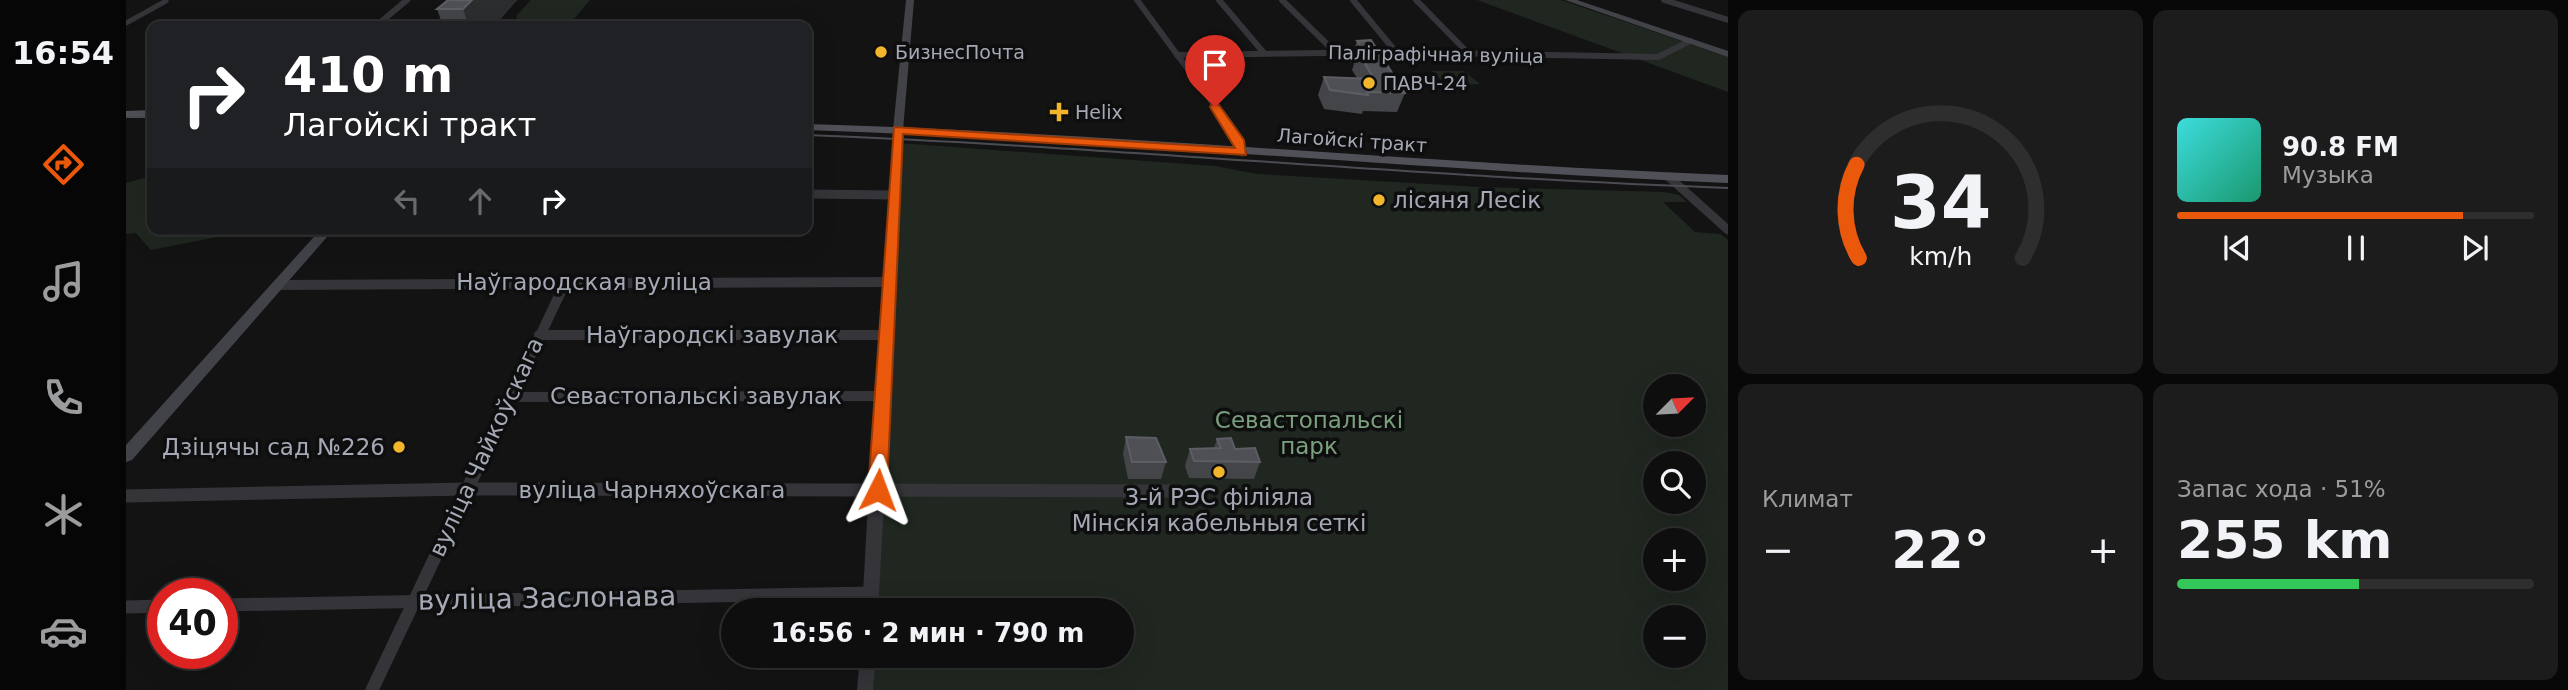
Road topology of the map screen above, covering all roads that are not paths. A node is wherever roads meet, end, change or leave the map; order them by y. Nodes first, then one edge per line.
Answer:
1 (407, 0) edge
2 (910, 0) edge
3 (1137, 0) edge
4 (1219, 0) edge
5 (1282, 0) edge
6 (1353, 0) edge
7 (1416, 0) edge
8 (1569, 0) edge
9 (1584, 0) edge
10 (1664, 0) edge
11 (166, 1) edge
12 (1728, 20) edge
13 (382, 21) edge
14 (126, 23) edge
15 (1690, 41) junction
16 (1728, 48) edge
17 (1335, 52) junction
18 (1396, 52) junction
19 (1264, 53) junction
20 (1469, 54) junction
21 (1728, 54) edge
22 (1177, 55) junction
23 (147, 113) edge
24 (126, 114) edge
25 (126, 120) edge
26 (147, 120) edge
27 (812, 122) edge
28 (812, 127) edge
29 (898, 127) junction
30 (1241, 149) junction
31 (1728, 173) edge
32 (1665, 174) junction
33 (1728, 179) edge
34 (812, 194) edge
35 (894, 195) junction
36 (1728, 230) edge
37 (323, 235) edge
38 (566, 281) junction
39 (889, 282) junction
40 (279, 285) junction
41 (538, 335) junction
42 (886, 335) junction
43 (884, 396) junction
44 (509, 397) junction
45 (126, 456) edge
46 (467, 489) junction
47 (878, 490) junction
48 (1178, 491) dead end
49 (126, 496) edge
50 (872, 593) junction
51 (871, 598) edge
52 (414, 600) junction
53 (238, 605) edge
54 (147, 606) edge
55 (126, 607) edge
56 (866, 668) edge
57 (372, 690) edge
58 (865, 690) edge

1 - 13 street
2 - 29 main road
3 - 22 street
4 - 19 street
5 - 17 street
6 - 18 street
7 - 20 street
8 - 15 main road
9 - 16 main road
10 - 12 street
11 - 14 street
15 - 20 street, Паліграфічная вуліца
15 - 21 main road
17 - 18 street, Паліграфічная вуліца
17 - 19 street, Паліграфічная вуліца
18 - 20 street, Паліграфічная вуліца
19 - 22 street, Паліграфічная вуліца
22 - 30 street
23 - 24 main road
25 - 26 main road
27 - 29 main road, Лагойскі тракт
28 - 29 main road, Лагойскі тракт
29 - 30 main road, Лагойскі тракт
29 - 35 street
30 - 32 main road, Лагойскі тракт
31 - 32 main road, Лагойскі тракт
32 - 33 main road, Лагойскі тракт
32 - 36 street
34 - 35 street
35 - 39 street
37 - 40 main road
38 - 39 street, Наўгародская вуліца
38 - 40 street, Наўгародская вуліца
38 - 41 street, вуліца Чайкоўскага
39 - 42 street
40 - 45 main road
41 - 42 street, Наўгародскі завулак
41 - 44 street, вуліца Чайкоўскага
42 - 43 street
43 - 44 street, Севастопальскі завулак
43 - 47 street
44 - 46 street, вуліца Чайкоўскага
46 - 47 street, вуліца Чарняхоўскага
46 - 49 street, вуліца Чарняхоўскага
46 - 52 street, вуліца Чайкоўскага
47 - 48 street, вуліца Чарняхоўскага
47 - 50 street
50 - 51 street
50 - 52 street, вуліца Заслонава
52 - 53 street, вуліца Заслонава
52 - 57 street, вуліца Чайкоўскага
54 - 55 street
56 - 58 street

